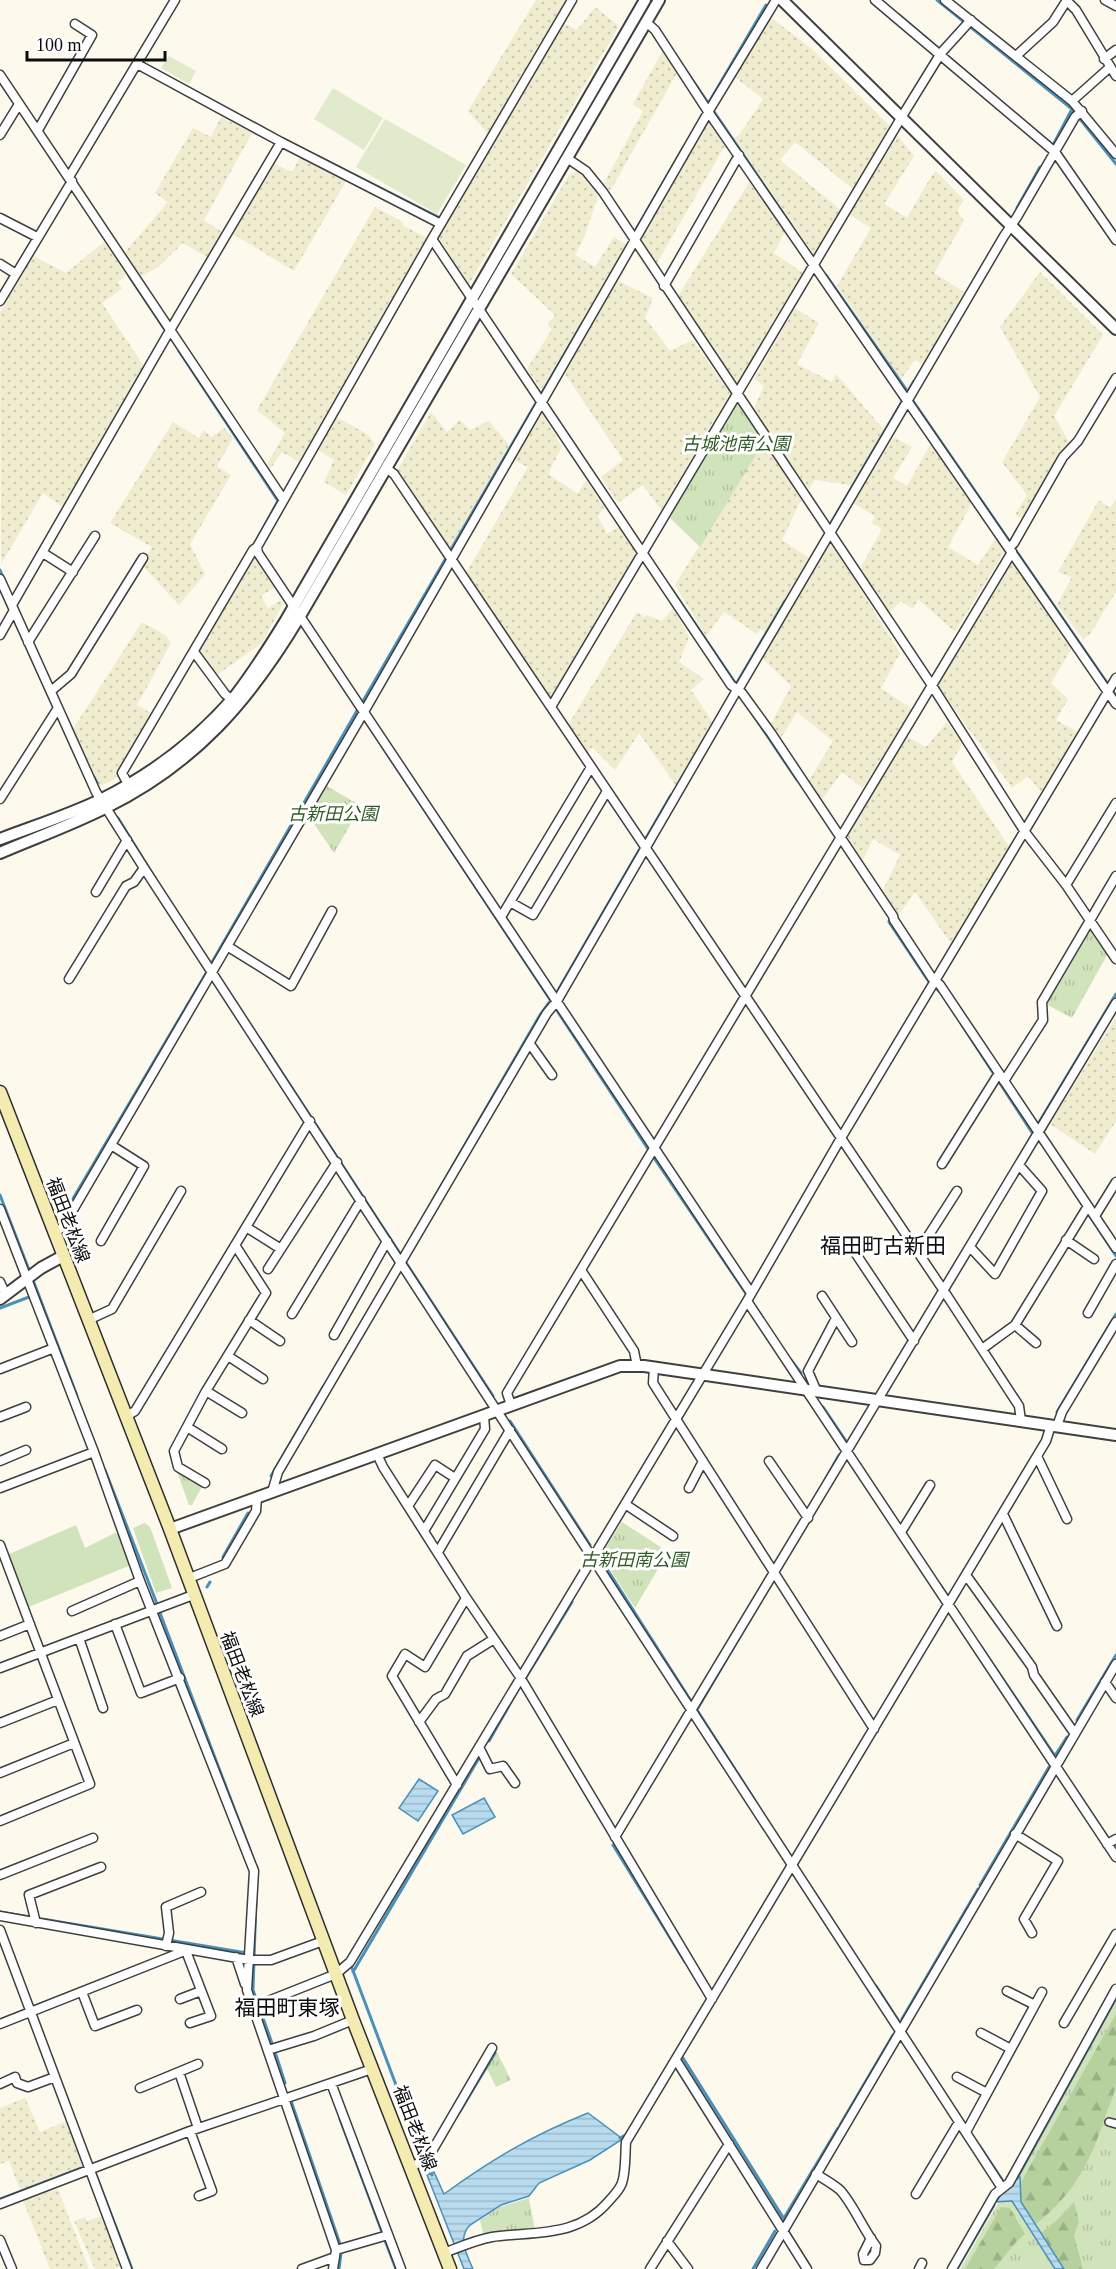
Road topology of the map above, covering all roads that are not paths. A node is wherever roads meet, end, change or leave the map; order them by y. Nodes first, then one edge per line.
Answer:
1 (175, 0) edge
2 (572, 0) edge
3 (659, 0) edge
4 (776, 0) edge
5 (782, 0) edge
6 (874, 0) edge
7 (945, 0) edge
8 (1067, 0) edge
9 (1105, 0) edge
10 (640, 2) edge
11 (1116, 6) edge
12 (646, 22) junction
13 (968, 23) junction
14 (75, 24) dead end
15 (1116, 50) edge
16 (942, 52) junction
17 (1016, 56) junction
18 (1104, 59) junction
19 (137, 64) junction
20 (1109, 68) junction
21 (0, 75) edge
22 (1116, 76) edge
23 (1072, 101) junction
24 (18, 106) junction
25 (711, 109) junction
26 (1078, 114) junction
27 (901, 118) junction
28 (38, 130) junction
29 (0, 135) edge
30 (281, 142) junction
31 (1056, 150) junction
32 (1116, 154) edge
33 (739, 155) junction
34 (567, 158) junction
35 (70, 182) junction
36 (0, 218) edge
37 (439, 223) junction
38 (1011, 225) junction
39 (37, 237) junction
40 (434, 237) junction
41 (633, 237) junction
42 (1116, 240) edge
43 (815, 262) junction
44 (0, 264) edge
45 (16, 273) junction
46 (664, 286) junction
47 (472, 299) junction
48 (0, 301) edge
49 (478, 309) junction
50 (1116, 329) edge
51 (168, 332) junction
52 (1116, 378) edge
53 (736, 394) junction
54 (907, 397) junction
55 (541, 399) junction
56 (386, 468) junction
57 (283, 499) junction
58 (828, 531) junction
59 (94, 536) dead end
60 (1011, 547) junction
61 (256, 548) junction
62 (644, 550) junction
63 (43, 553) junction
64 (449, 556) junction
65 (143, 558) dead end
66 (73, 572) junction
67 (0, 579) edge
68 (13, 605) junction
69 (294, 606) junction
70 (300, 616) junction
71 (0, 635) edge
72 (30, 640) junction
73 (194, 652) junction
74 (931, 684) junction
75 (1111, 686) edge
76 (736, 689) junction
77 (53, 690) junction
78 (231, 699) junction
79 (1116, 704) edge
80 (551, 707) junction
81 (58, 708) junction
82 (362, 714) junction
83 (591, 767) junction
84 (128, 784) junction
85 (607, 791) junction
86 (0, 799) edge
87 (104, 803) junction
88 (1116, 803) edge
89 (1025, 832) junction
90 (0, 839) edge
91 (839, 839) junction
92 (127, 840) junction
93 (643, 846) junction
94 (0, 853) edge
95 (144, 868) junction
96 (1116, 876) edge
97 (1066, 885) junction
98 (96, 892) dead end
99 (510, 902) junction
100 (332, 911) dead end
101 (501, 917) junction
102 (1089, 920) junction
103 (226, 946) junction
104 (1116, 959) edge
105 (214, 969) junction
106 (69, 979) dead end
107 (935, 984) junction
108 (745, 995) junction
109 (554, 1001) junction
110 (1116, 1003) edge
111 (530, 1044) junction
112 (552, 1075) dead end
113 (996, 1075) junction
114 (1004, 1081) junction
115 (0, 1092) edge
116 (3, 1107) edge
117 (310, 1121) junction
118 (1037, 1136) junction
119 (841, 1138) junction
120 (111, 1145) junction
121 (652, 1151) junction
122 (337, 1162) junction
123 (942, 1164) dead end
124 (1019, 1165) junction
125 (1116, 1182) edge
126 (181, 1191) dead end
127 (957, 1191) dead end
128 (361, 1200) junction
129 (1086, 1208) junction
130 (0, 1209) edge
131 (1095, 1216) junction
132 (246, 1227) junction
133 (54, 1233) junction
134 (1066, 1240) junction
135 (101, 1241) dead end
136 (387, 1241) junction
137 (235, 1245) junction
138 (970, 1247) junction
139 (852, 1248) dead end
140 (1116, 1248) edge
141 (281, 1249) junction
142 (918, 1252) junction
143 (63, 1256) junction
144 (401, 1259) junction
145 (1094, 1259) dead end
146 (1116, 1264) edge
147 (268, 1269) dead end
148 (581, 1270) junction
149 (27, 1279) junction
150 (0, 1281) edge
151 (944, 1291) junction
152 (822, 1296) dead end
153 (3, 1297) edge
154 (749, 1298) junction
155 (1088, 1312) dead end
156 (292, 1314) dead end
157 (836, 1318) junction
158 (88, 1320) junction
159 (249, 1320) junction
160 (1116, 1322) edge
161 (1015, 1325) junction
162 (334, 1335) dead end
163 (913, 1338) junction
164 (280, 1341) dead end
165 (852, 1342) dead end
166 (1036, 1343) dead end
167 (54, 1348) junction
168 (982, 1349) junction
169 (228, 1356) junction
170 (637, 1366) junction
171 (654, 1367) junction
172 (0, 1369) edge
173 (703, 1375) junction
174 (263, 1378) dead end
175 (206, 1390) junction
176 (812, 1391) junction
177 (879, 1401) junction
178 (511, 1406) junction
179 (26, 1407) dead end
180 (498, 1411) junction
181 (242, 1413) dead end
182 (484, 1416) junction
183 (0, 1417) edge
184 (125, 1417) junction
185 (676, 1419) junction
186 (1021, 1421) junction
187 (1054, 1426) junction
188 (187, 1427) junction
189 (510, 1430) junction
190 (1116, 1435) edge
191 (222, 1449) dead end
192 (26, 1450) dead end
193 (94, 1452) junction
194 (847, 1453) junction
195 (377, 1454) junction
196 (1038, 1456) junction
197 (0, 1461) edge
198 (703, 1461) junction
199 (769, 1461) dead end
200 (455, 1478) junction
201 (205, 1483) dead end
202 (930, 1485) dead end
203 (0, 1488) edge
204 (689, 1488) dead end
205 (272, 1492) junction
206 (257, 1497) junction
207 (625, 1504) junction
208 (408, 1506) junction
209 (1002, 1514) junction
210 (808, 1518) junction
211 (1067, 1519) dead end
212 (170, 1529) junction
213 (424, 1531) junction
214 (901, 1532) junction
215 (673, 1536) dead end
216 (0, 1545) edge
217 (438, 1552) junction
218 (594, 1557) junction
219 (775, 1573) junction
220 (966, 1575) junction
221 (187, 1579) junction
222 (140, 1581) junction
223 (193, 1594) junction
224 (466, 1598) junction
225 (948, 1604) junction
226 (152, 1609) junction
227 (72, 1611) dead end
228 (30, 1624) junction
229 (115, 1624) junction
230 (1057, 1626) dead end
231 (0, 1636) edge
232 (79, 1638) junction
233 (494, 1639) junction
234 (40, 1653) junction
235 (1116, 1664) edge
236 (0, 1668) edge
237 (520, 1677) junction
238 (180, 1678) junction
239 (1105, 1682) junction
240 (1116, 1698) edge
241 (58, 1700) junction
242 (103, 1708) dead end
243 (692, 1710) junction
244 (419, 1722) junction
245 (0, 1723) edge
246 (874, 1728) junction
247 (1075, 1734) junction
248 (74, 1743) junction
249 (479, 1746) junction
250 (1056, 1765) junction
251 (0, 1773) edge
252 (515, 1783) dead end
253 (457, 1785) junction
254 (0, 1821) edge
255 (1015, 1834) junction
256 (615, 1837) junction
257 (93, 1838) dead end
258 (1116, 1839) edge
259 (1107, 1844) junction
260 (1116, 1857) edge
261 (793, 1865) junction
262 (101, 1867) dead end
263 (0, 1875) edge
264 (201, 1892) dead end
265 (0, 1916) edge
266 (36, 1920) junction
267 (0, 1930) edge
268 (1032, 1933) dead end
269 (1116, 1934) edge
270 (323, 1941) junction
271 (166, 1943) junction
272 (187, 1950) junction
273 (236, 1957) junction
274 (252, 1957) junction
275 (336, 1974) junction
276 (1116, 1989) edge
277 (247, 1990) junction
278 (201, 1991) junction
279 (1007, 1991) dead end
280 (82, 1992) junction
281 (1042, 1992) dead end
282 (180, 1999) dead end
283 (712, 1999) junction
284 (1035, 2005) junction
285 (253, 2007) junction
286 (137, 2010) dead end
287 (30, 2012) junction
288 (353, 2020) junction
289 (190, 2023) dead end
290 (0, 2024) edge
291 (1064, 2024) dead end
292 (900, 2032) junction
293 (981, 2033) dead end
294 (492, 2048) dead end
295 (1011, 2049) junction
296 (268, 2050) junction
297 (676, 2060) junction
298 (198, 2064) dead end
299 (372, 2069) junction
300 (179, 2072) junction
301 (55, 2077) junction
302 (957, 2077) dead end
303 (331, 2083) junction
304 (0, 2084) edge
305 (140, 2088) dead end
306 (987, 2093) junction
307 (284, 2098) junction
308 (959, 2122) junction
309 (194, 2129) junction
310 (966, 2132) junction
311 (729, 2144) junction
312 (411, 2167) junction
313 (90, 2170) junction
314 (816, 2175) junction
315 (1002, 2188) junction
316 (916, 2194) dead end
317 (198, 2196) dead end
318 (0, 2204) edge
319 (783, 2230) junction
320 (388, 2235) junction
321 (871, 2238) dead end
322 (0, 2240) edge
323 (667, 2241) junction
324 (336, 2253) junction
325 (444, 2253) junction
326 (12, 2269) edge
327 (127, 2269) edge
328 (302, 2269) edge
329 (333, 2269) edge
330 (401, 2269) edge
331 (450, 2269) edge
332 (650, 2269) edge
333 (688, 2269) edge
334 (761, 2269) edge
335 (807, 2269) edge
336 (952, 2269) edge

1 - 19 street
2 - 37 street
3 - 12 street
4 - 25 street
5 - 27 street
6 - 16 street
7 - 13 street
8 - 17 street
8 - 18 street
9 - 11 street
10 - 47 street
12 - 25 street
12 - 34 street
13 - 16 street
13 - 17 street
14 - 28 street
15 - 18 street
16 - 27 street
16 - 31 street
17 - 23 street
18 - 20 street
19 - 30 street
19 - 35 street
20 - 22 street
20 - 23 street
21 - 24 street
23 - 26 street
24 - 28 street
24 - 29 street
25 - 33 street
25 - 41 street
26 - 31 street
26 - 32 street
27 - 38 street
27 - 43 street
28 - 35 street
30 - 37 street
30 - 51 street
31 - 38 street
31 - 42 street
33 - 43 street
33 - 46 street
34 - 41 street
34 - 49 street
35 - 39 street
35 - 51 street
36 - 39 street
37 - 40 street
38 - 50 street
38 - 54 street
39 - 45 street
40 - 47 street
40 - 57 street
41 - 46 street
41 - 55 street
43 - 53 street
43 - 54 street
44 - 45 street
45 - 48 street
46 - 53 street
47 - 49 street
47 - 69 street
49 - 55 street
49 - 56 street
51 - 57 street
51 - 63 street
52 - 60 street
53 - 58 street
53 - 62 street
54 - 58 street
54 - 60 street
55 - 62 street
55 - 64 street
56 - 64 street
56 - 70 street
57 - 61 street
58 - 74 street
58 - 76 street
59 - 66 street
60 - 74 street
60 - 75 street
61 - 69 street
61 - 73 street
62 - 76 street
62 - 80 street
63 - 66 street
63 - 68 street
64 - 80 street
64 - 82 street
65 - 77 street
66 - 72 street
67 - 68 street
68 - 71 street
68 - 72 street
69 - 70 street
69 - 78 street
70 - 82 street
70 - 87 street
72 - 77 street
73 - 78 street
73 - 84 street
74 - 89 street
74 - 91 street
75 - 79 street
75 - 89 street
76 - 91 street
76 - 93 street
77 - 81 street
78 - 84 street
80 - 83 street
81 - 86 street
81 - 87 street
82 - 101 street
82 - 103 street
83 - 85 street
83 - 99 street
84 - 87 street
85 - 93 street
85 - 99 street
87 - 90 street
87 - 92 street
87 - 94 street
88 - 97 street
89 - 97 street
89 - 107 street
91 - 107 street
91 - 108 street
92 - 95 street
92 - 98 street
93 - 108 street
93 - 109 street
95 - 105 street
95 - 106 street
96 - 102 street
97 - 102 street
99 - 101 street
100 - 103 street
101 - 109 street
102 - 104 street
102 - 114 street
103 - 105 street
105 - 117 street
105 - 120 street
107 - 113 street
107 - 119 street
108 - 119 street
108 - 121 street
109 - 111 street
109 - 121 street
110 - 118 street
111 - 112 street
111 - 144 street
113 - 114 street
113 - 123 street
114 - 118 street
115 - 116 main road, 福田老松線
116 - 133 main road, 福田老松線
117 - 122 street
117 - 132 street
118 - 124 street
118 - 129 street
119 - 142 street
119 - 154 street
120 - 133 street
120 - 135 street
121 - 148 street
121 - 154 street
122 - 128 street
122 - 141 street
124 - 138 street
124 - 138 street
125 - 131 street
126 - 158 street
127 - 142 street
128 - 136 street
128 - 156 street
129 - 131 street
129 - 134 street
130 - 149 street
131 - 140 street
132 - 137 street
132 - 141 street
133 - 143 main road, 福田老松線
134 - 145 street
134 - 161 street
136 - 144 street
136 - 162 street
137 - 159 street
137 - 184 street
138 - 151 street
139 - 163 street
141 - 147 street
142 - 151 street
143 - 149 street
143 - 158 main road, 福田老松線
144 - 180 street
144 - 205 street
146 - 155 street
148 - 170 street
148 - 178 street
149 - 153 street
149 - 167 street
150 - 153 street
151 - 163 street
151 - 168 street
152 - 157 street
154 - 173 street
154 - 176 street
157 - 165 street
157 - 176 street
158 - 184 main road, 福田老松線
159 - 164 street
159 - 169 street
160 - 187 street
161 - 166 street
161 - 168 street
163 - 177 street
167 - 172 street
167 - 193 street
168 - 186 street
169 - 174 street
169 - 175 street
170 - 171 street
170 - 178 street
171 - 173 street
171 - 185 street
173 - 176 street
173 - 185 street
175 - 181 street
175 - 188 street
176 - 177 street
176 - 194 street
177 - 186 street
177 - 194 street
178 - 180 street
179 - 183 street
180 - 182 street
180 - 189 street
182 - 195 street
182 - 200 street
184 - 212 main road, 福田老松線
185 - 198 street
185 - 207 street
186 - 187 street
187 - 190 street
187 - 196 street
188 - 191 street
188 - 201 street
189 - 217 street
189 - 218 street
192 - 197 street
193 - 203 street
193 - 222 street
194 - 210 street
194 - 214 street
195 - 205 street
195 - 208 street
196 - 209 street
196 - 211 street
198 - 204 street
198 - 219 street
199 - 210 street
200 - 208 street
200 - 213 street
202 - 214 street
205 - 206 street
206 - 212 street
206 - 221 street
207 - 215 street
207 - 218 street
208 - 213 street
209 - 220 street
209 - 230 street
210 - 219 street
212 - 221 main road, 福田老松線
213 - 217 street
214 - 225 street
216 - 228 street
217 - 224 street
218 - 237 street
218 - 243 street
219 - 243 street
219 - 246 street
220 - 225 street
220 - 247 street
221 - 223 main road, 福田老松線
222 - 226 street
222 - 227 street
223 - 226 street
223 - 270 main road, 福田老松線
224 - 233 street
224 - 244 street
225 - 246 street
225 - 250 street
226 - 229 street
226 - 238 street
228 - 231 street
228 - 234 street
229 - 232 street
229 - 238 street
232 - 234 street
232 - 242 street
233 - 237 street
233 - 244 street
234 - 236 street
234 - 241 street
235 - 239 street
237 - 249 street
237 - 256 street
238 - 274 street
239 - 240 street
239 - 247 street
241 - 245 street
241 - 248 street
243 - 256 street
243 - 261 street
244 - 253 street
246 - 261 street
247 - 250 street
248 - 251 street
248 - 254 street
249 - 252 street
249 - 253 street
250 - 255 street
250 - 259 street
253 - 275 street
255 - 268 street
255 - 292 street
256 - 283 street
257 - 263 street
258 - 259 street
259 - 260 street
261 - 283 street
261 - 292 street
262 - 266 street
264 - 271 street
265 - 266 street
266 - 271 street
267 - 287 street
269 - 291 street
270 - 274 street
270 - 275 main road, 福田老松線
271 - 272 street
272 - 273 street
272 - 278 street
272 - 280 street
273 - 274 street
273 - 277 street
274 - 277 street
275 - 285 street
275 - 288 main road, 福田老松線
276 - 315 street
277 - 285 street
278 - 282 street
278 - 289 street
279 - 284 street
280 - 286 street
280 - 287 street
281 - 284 street
283 - 297 street
284 - 295 street
285 - 296 street
287 - 290 street
287 - 301 street
288 - 296 street
288 - 299 main road, 福田老松線
292 - 308 street
292 - 314 street
293 - 295 street
294 - 312 street
295 - 306 street
296 - 307 street
297 - 311 street
297 - 325 street
298 - 300 street
299 - 303 street
299 - 312 main road, 福田老松線
300 - 305 street
300 - 309 street
301 - 304 street
301 - 313 street
302 - 306 street
303 - 307 street
303 - 320 street
306 - 310 street
307 - 309 street
307 - 324 street
308 - 310 street
308 - 316 street
309 - 313 street
309 - 317 street
310 - 315 street
311 - 319 street
311 - 323 street
312 - 325 main road, 福田老松線
313 - 318 street
313 - 327 street
314 - 319 street
314 - 321 street
315 - 336 street
319 - 334 street
319 - 335 street
320 - 324 street
320 - 330 street
322 - 326 street
323 - 332 street
323 - 333 street
324 - 328 street
324 - 329 street
325 - 331 main road, 福田老松線

